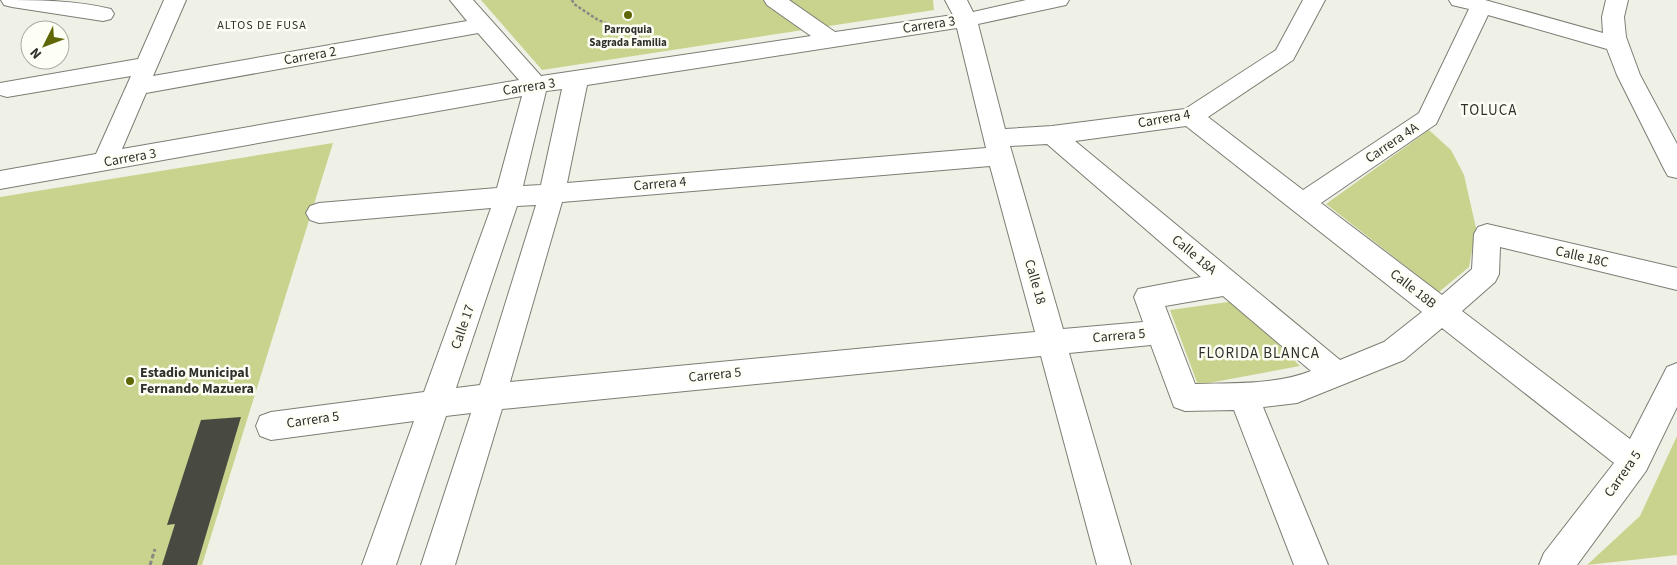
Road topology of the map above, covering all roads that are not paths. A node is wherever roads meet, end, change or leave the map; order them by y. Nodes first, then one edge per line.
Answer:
1 (12, 0) edge
2 (175, 0) edge
3 (461, 0) edge
4 (775, 0) edge
5 (1058, 0) edge
6 (1314, 0) edge
7 (1617, 0) edge
8 (1471, 3) edge
9 (961, 10) edge
10 (103, 14) dead end
11 (482, 25) junction
12 (831, 40) junction
13 (1616, 44) junction
14 (147, 65) junction
15 (576, 80) junction
16 (536, 85) junction
17 (137, 87) junction
18 (7, 89) dead end
19 (1190, 117) junction
20 (1052, 135) junction
21 (998, 147) junction
22 (104, 163) junction
23 (1677, 169) edge
24 (0, 180) edge
25 (552, 193) junction
26 (508, 196) junction
27 (1302, 203) junction
28 (320, 213) dead end
29 (1677, 279) edge
30 (1228, 284) junction
31 (1442, 312) junction
32 (1161, 332) junction
33 (1052, 342) junction
34 (1336, 375) junction
35 (1677, 376) edge
36 (1244, 396) junction
37 (491, 397) junction
38 (436, 403) junction
39 (271, 426) dead end
40 (1635, 461) junction
41 (379, 565) edge
42 (438, 565) edge
43 (1114, 565) edge
44 (1311, 565) edge
45 (1556, 565) edge

1 - 10 street
2 - 14 street
3 - 11 street
4 - 12 street
5 - 9 street, Carrera 3
6 - 19 street, Carrera 4
7 - 13 street
8 - 13 street
8 - 27 street, Carrera 4A
9 - 12 street, Carrera 3
9 - 21 street, Calle 18
11 - 16 street
11 - 17 street, Carrera 2
12 - 15 street, Carrera 3
13 - 23 street
14 - 17 street
14 - 18 street
15 - 16 street, Carrera 3
15 - 25 street
16 - 22 street, Carrera 3
16 - 26 street, Calle 17
17 - 22 street
19 - 20 street, Carrera 4
19 - 27 street, Calle 18B
20 - 21 street, Carrera 4
20 - 30 street, Calle 18A
21 - 25 street, Carrera 4
21 - 33 street, Calle 18
22 - 24 street, Carrera 3
25 - 26 street, Carrera 4
25 - 37 street
26 - 28 street, Carrera 4
26 - 38 street, Calle 17
27 - 31 street, Calle 18B
29 - 31 street, Calle 18C
30 - 32 street
30 - 34 street, Calle 18A
31 - 34 street
31 - 40 street, Calle 18B
32 - 33 street, Carrera 5
32 - 36 street
33 - 37 street, Carrera 5
33 - 43 street, Calle 18
34 - 36 street
35 - 40 street, Carrera 5
36 - 44 street
37 - 38 street, Carrera 5
37 - 42 street
38 - 39 street, Carrera 5
38 - 41 street, Calle 17
40 - 45 street, Carrera 5

